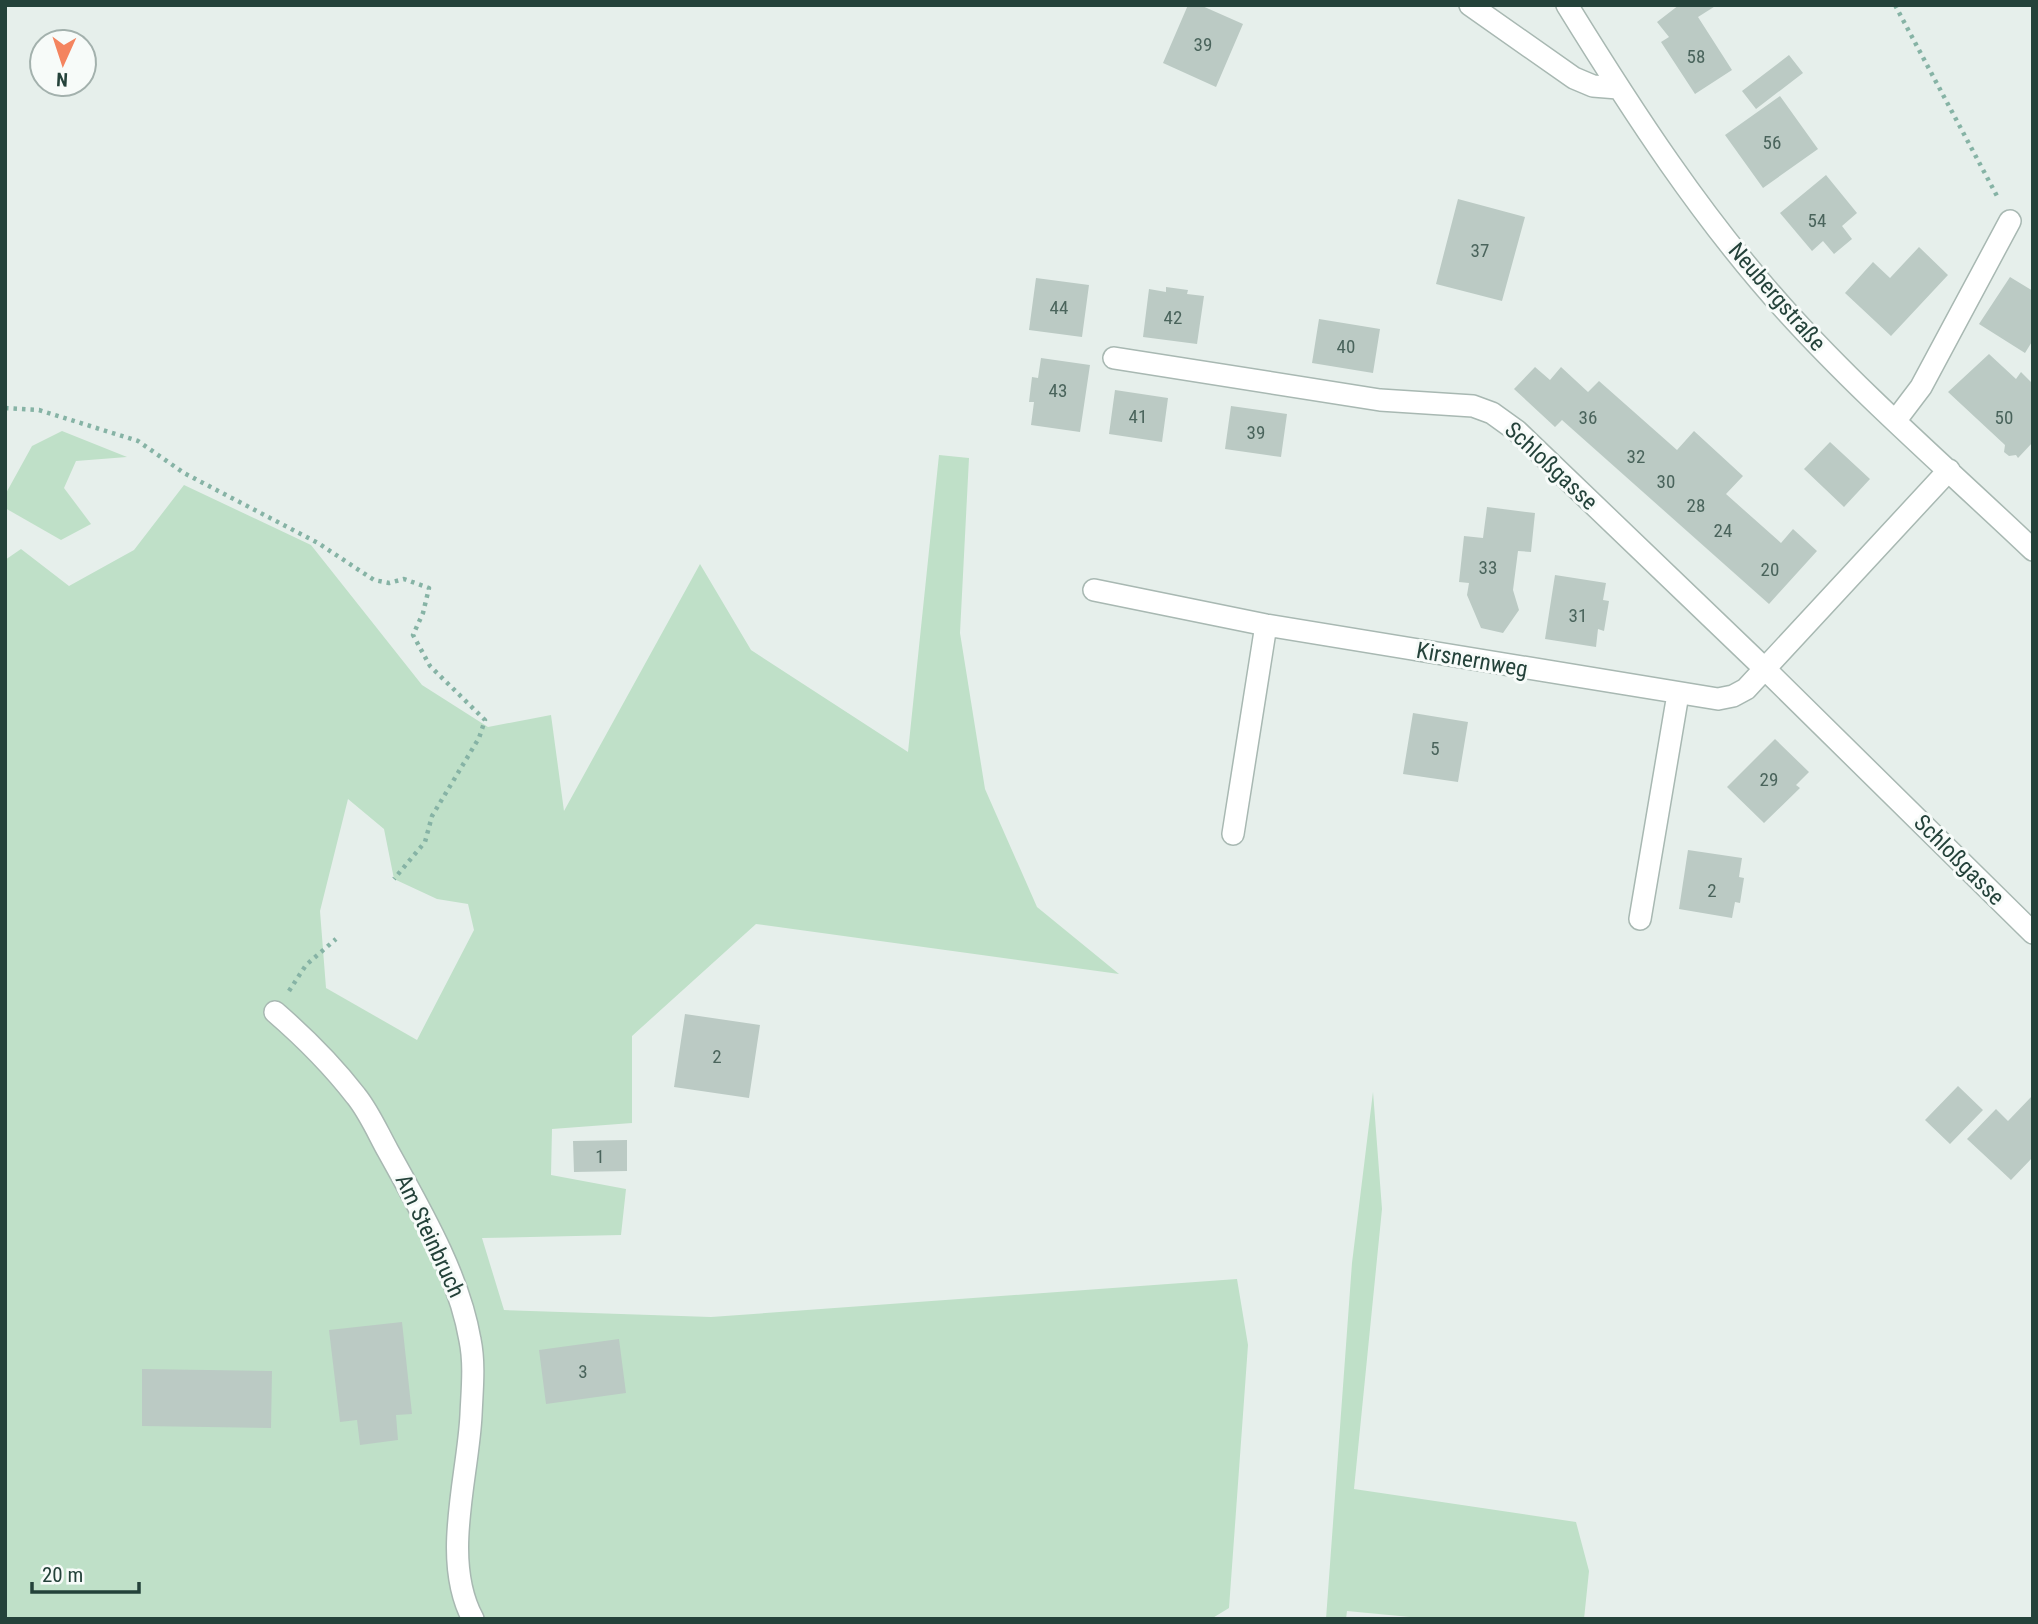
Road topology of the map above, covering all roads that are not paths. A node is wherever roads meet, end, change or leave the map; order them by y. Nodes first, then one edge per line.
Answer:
1 (1470, 5) edge
2 (1567, 5) edge
3 (1618, 88) junction
4 (2010, 221) road end
5 (1114, 358) dead end
6 (1896, 420) junction
7 (1948, 470) junction
8 (2033, 550) edge
9 (1094, 590) dead end
10 (1266, 625) junction
11 (1765, 669) junction
12 (1678, 694) junction
13 (1233, 834) dead end
14 (1640, 919) dead end
15 (2033, 933) edge
16 (275, 1012) road end
17 (473, 1619) edge

1 - 3 street
2 - 3 street, Neubergstraße
3 - 6 street, Neubergstraße
4 - 6 street
5 - 11 street, Schloßgasse
6 - 7 street, Neubergstraße
7 - 8 street, Neubergstraße
7 - 11 street
9 - 10 street, Kirsnernweg
10 - 12 street, Kirsnernweg
10 - 13 street
11 - 12 street, Kirsnernweg
11 - 15 street, Schloßgasse
12 - 14 street
16 - 17 street, Am Steinbruch

